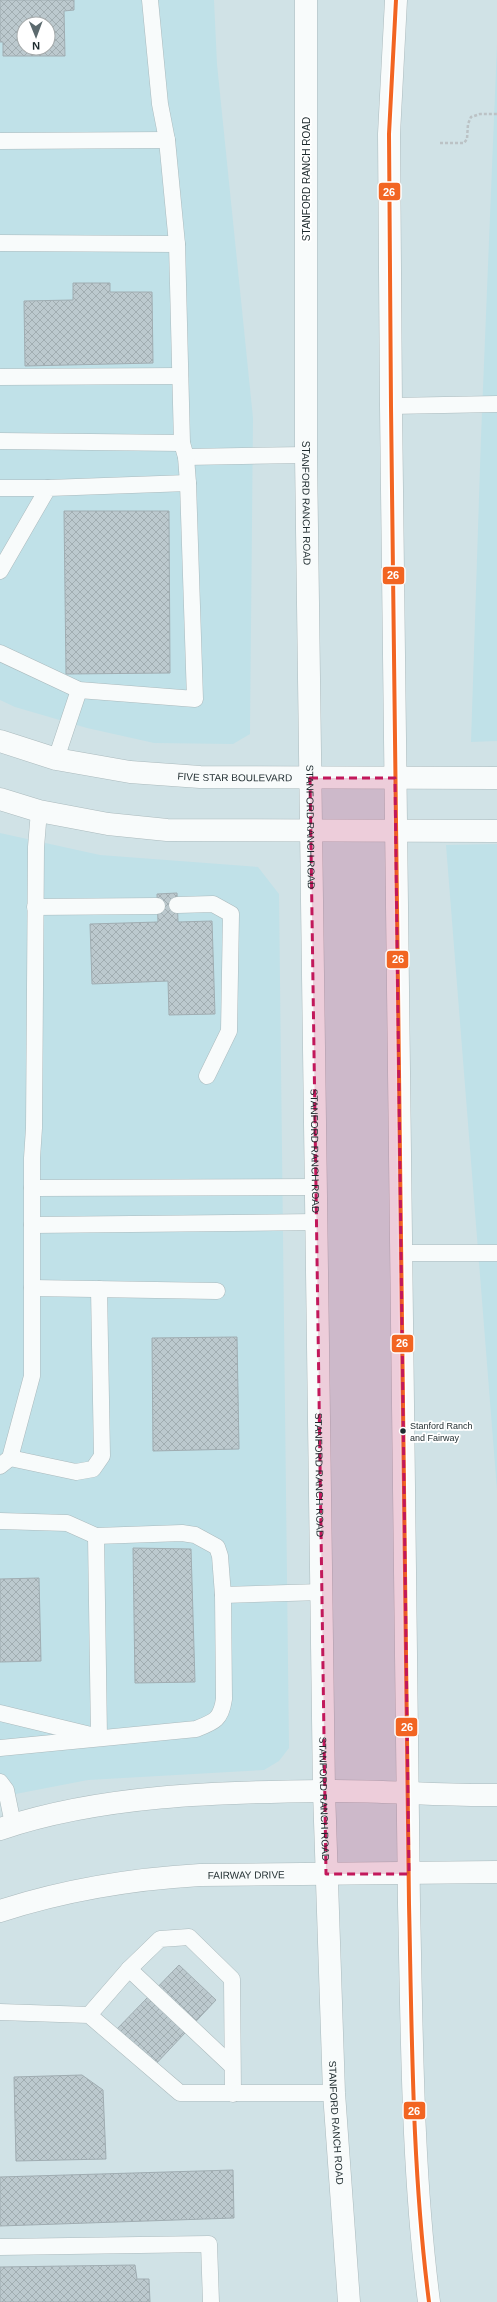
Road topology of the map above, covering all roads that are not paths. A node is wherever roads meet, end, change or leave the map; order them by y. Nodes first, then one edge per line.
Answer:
1 (150, 0) edge
2 (306, 0) edge
3 (396, 0) edge
4 (168, 140) junction
5 (0, 141) edge
6 (0, 243) edge
7 (177, 244) junction
8 (180, 376) junction
9 (0, 377) edge
10 (497, 404) edge
11 (391, 406) junction
12 (0, 441) edge
13 (184, 450) junction
14 (306, 455) junction
15 (188, 483) junction
16 (0, 488) edge
17 (48, 488) junction
18 (0, 571) edge
19 (0, 653) edge
20 (79, 690) junction
21 (0, 741) edge
22 (56, 759) junction
23 (310, 778) junction
24 (395, 778) junction
25 (497, 778) edge
26 (0, 799) edge
27 (39, 811) junction
28 (311, 831) junction
29 (397, 831) junction
30 (497, 831) edge
31 (177, 905) dead end
32 (157, 906) dead end
33 (35, 908) junction
34 (207, 1076) dead end
35 (316, 1187) junction
36 (32, 1188) junction
37 (316, 1222) junction
38 (32, 1225) junction
39 (402, 1253) junction
40 (497, 1253) edge
41 (32, 1288) junction
42 (100, 1289) junction
43 (217, 1291) dead end
44 (5, 1462) edge
45 (0, 1520) edge
46 (96, 1536) junction
47 (322, 1592) junction
48 (223, 1595) junction
49 (0, 1713) edge
50 (99, 1737) junction
51 (0, 1748) edge
52 (0, 1782) edge
53 (324, 1791) junction
54 (409, 1793) junction
55 (497, 1795) edge
56 (7, 1827) edge
57 (497, 1872) edge
58 (326, 1874) junction
59 (409, 1874) junction
60 (0, 1911) edge
61 (129, 1969) junction
62 (0, 2012) edge
63 (89, 2015) junction
64 (232, 2066) junction
65 (334, 2093) junction
66 (232, 2094) junction
67 (0, 2247) edge
68 (211, 2302) edge
69 (349, 2302) edge
70 (429, 2302) edge

1 - 4 lane
2 - 14 main road, STANFORD RANCH ROAD
3 - 11 main road
4 - 5 lane
4 - 7 lane
6 - 7 lane
7 - 8 lane
8 - 9 lane
8 - 13 lane
10 - 11 lane
11 - 24 main road
12 - 13 lane
13 - 14 lane
13 - 15 lane
14 - 23 main road, STANFORD RANCH ROAD
15 - 17 lane
15 - 20 lane
16 - 17 lane
17 - 18 lane
19 - 20 lane
20 - 22 lane
21 - 22 main road, FIVE STAR BOULEVARD
22 - 23 main road, FIVE STAR BOULEVARD
23 - 24 main road, FIVE STAR BOULEVARD
23 - 28 main road, STANFORD RANCH ROAD
24 - 25 main road, FIVE STAR BOULEVARD
24 - 29 main road
26 - 27 main road
27 - 28 main road
27 - 33 lane
28 - 29 main road
28 - 35 main road, STANFORD RANCH ROAD
29 - 30 main road
29 - 39 main road
31 - 34 lane
32 - 33 lane
33 - 36 lane
35 - 36 lane
35 - 37 main road, STANFORD RANCH ROAD
36 - 38 lane
37 - 38 lane
37 - 47 main road, STANFORD RANCH ROAD
38 - 41 lane
39 - 40 lane
39 - 54 main road
41 - 42 lane
41 - 44 lane
42 - 43 lane
42 - 44 lane
45 - 46 lane
46 - 48 lane
46 - 50 lane
47 - 48 lane
47 - 53 main road, STANFORD RANCH ROAD
48 - 50 lane
49 - 50 lane
50 - 51 lane
52 - 56 lane
53 - 54 main road
53 - 56 main road
53 - 58 main road, STANFORD RANCH ROAD
54 - 55 main road
54 - 59 main road
57 - 59 main road, FAIRWAY DRIVE
58 - 59 main road, FAIRWAY DRIVE
58 - 60 main road, FAIRWAY DRIVE
58 - 65 main road, STANFORD RANCH ROAD
59 - 70 main road
61 - 63 lane
61 - 64 lane
61 - 64 lane
62 - 63 lane
63 - 66 lane
64 - 66 lane
65 - 66 lane
65 - 69 main road, STANFORD RANCH ROAD
67 - 68 lane

